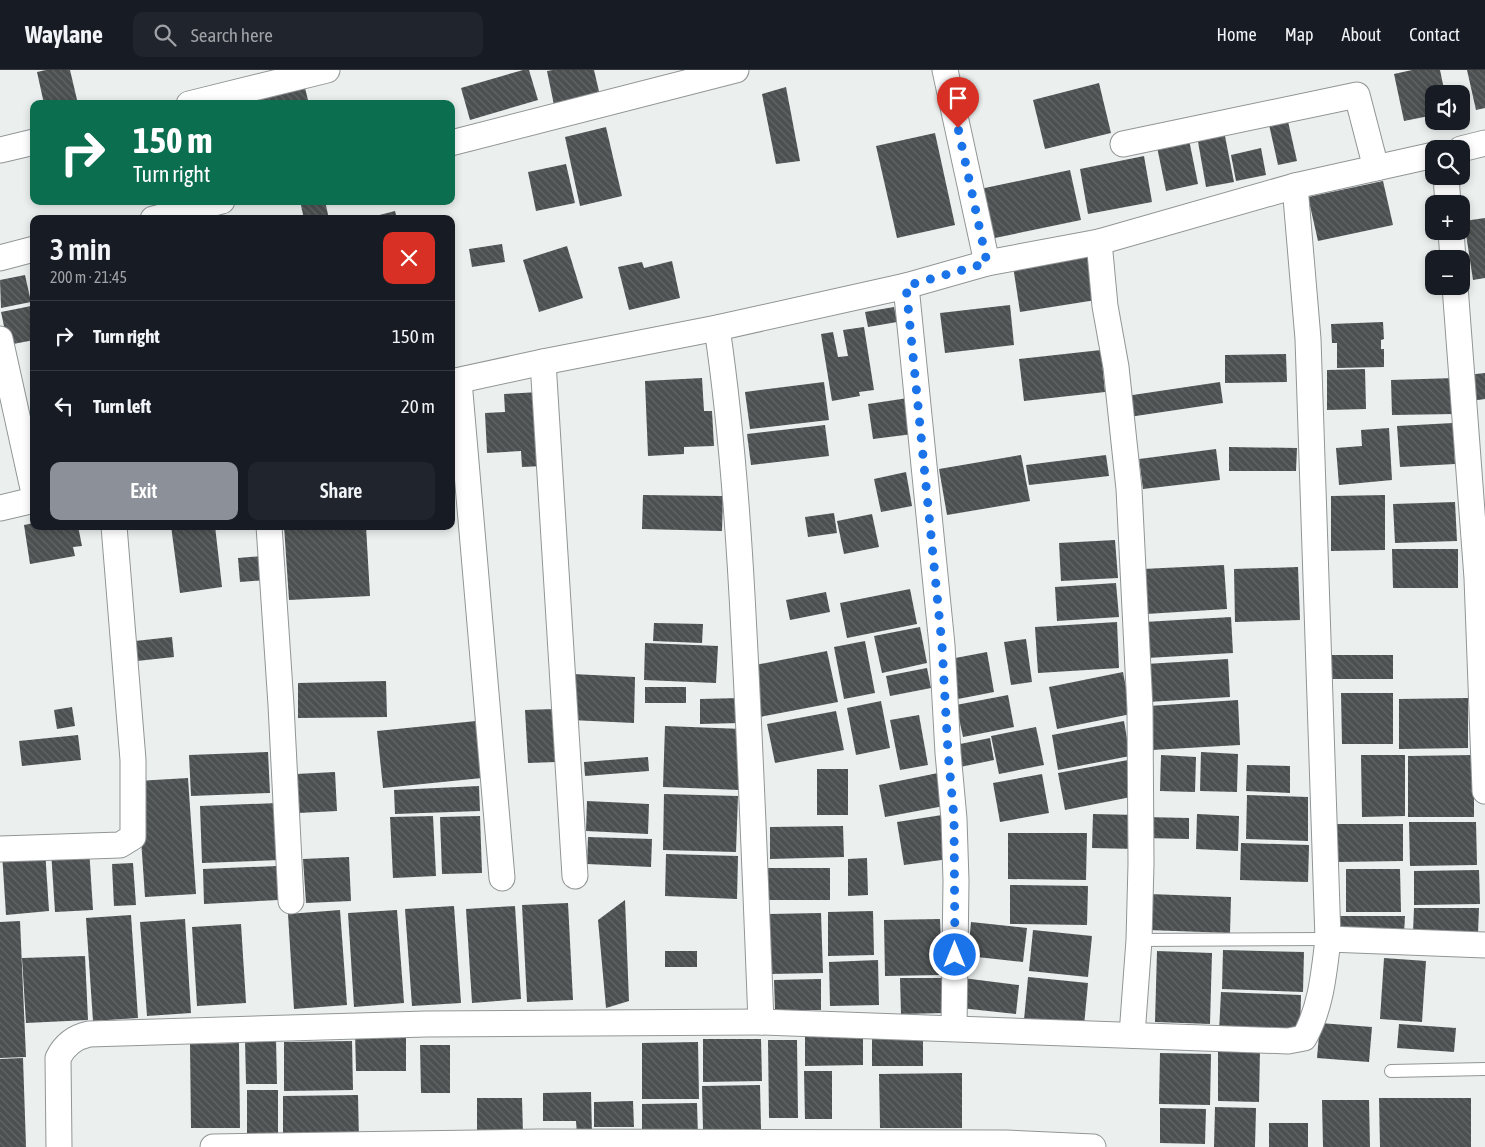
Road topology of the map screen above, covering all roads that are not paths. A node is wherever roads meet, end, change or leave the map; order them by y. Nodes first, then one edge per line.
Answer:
1 (327, 70) edge
2 (736, 70) edge
3 (945, 70) edge
4 (205, 100) edge
5 (455, 142) edge
6 (30, 143) edge
7 (1485, 143) edge
8 (1123, 144) dead end
9 (1470, 147) edge
10 (0, 150) edge
11 (1425, 157) edge
12 (1376, 168) junction
13 (1295, 186) junction
14 (207, 205) edge
15 (168, 215) edge
16 (1099, 242) junction
17 (30, 250) edge
18 (0, 258) edge
19 (987, 263) junction
20 (906, 286) junction
21 (1456, 295) edge
22 (717, 328) junction
23 (0, 340) edge
24 (543, 362) junction
25 (455, 382) edge
26 (30, 475) edge
27 (30, 501) edge
28 (0, 508) edge
29 (114, 530) edge
30 (269, 530) edge
31 (1485, 791) edge
32 (0, 849) edge
33 (575, 876) dead end
34 (502, 878) dead end
35 (291, 901) dead end
36 (1328, 939) junction
37 (1139, 940) junction
38 (1485, 945) edge
39 (761, 1022) junction
40 (954, 1028) junction
41 (1132, 1035) junction
42 (1485, 1069) edge
43 (1392, 1071) dead end
44 (540, 1144) edge
45 (60, 1147) edge
46 (213, 1147) edge
47 (1093, 1147) edge

1 - 4 street
2 - 5 street
3 - 19 street
6 - 10 street
7 - 9 street
8 - 12 street
11 - 12 street
12 - 13 street
13 - 16 street
13 - 36 street
14 - 15 street
16 - 19 street
16 - 37 street
17 - 18 street
19 - 20 street
20 - 22 street
20 - 40 street
21 - 31 street
22 - 24 street
22 - 39 street
23 - 26 street
24 - 25 street
24 - 33 street
25 - 34 street
27 - 28 street
29 - 32 street
30 - 35 street
36 - 37 lane
36 - 38 street
36 - 41 street
37 - 41 street
39 - 40 street
39 - 45 street
40 - 41 street
42 - 43 lane
44 - 46 street
44 - 47 street

